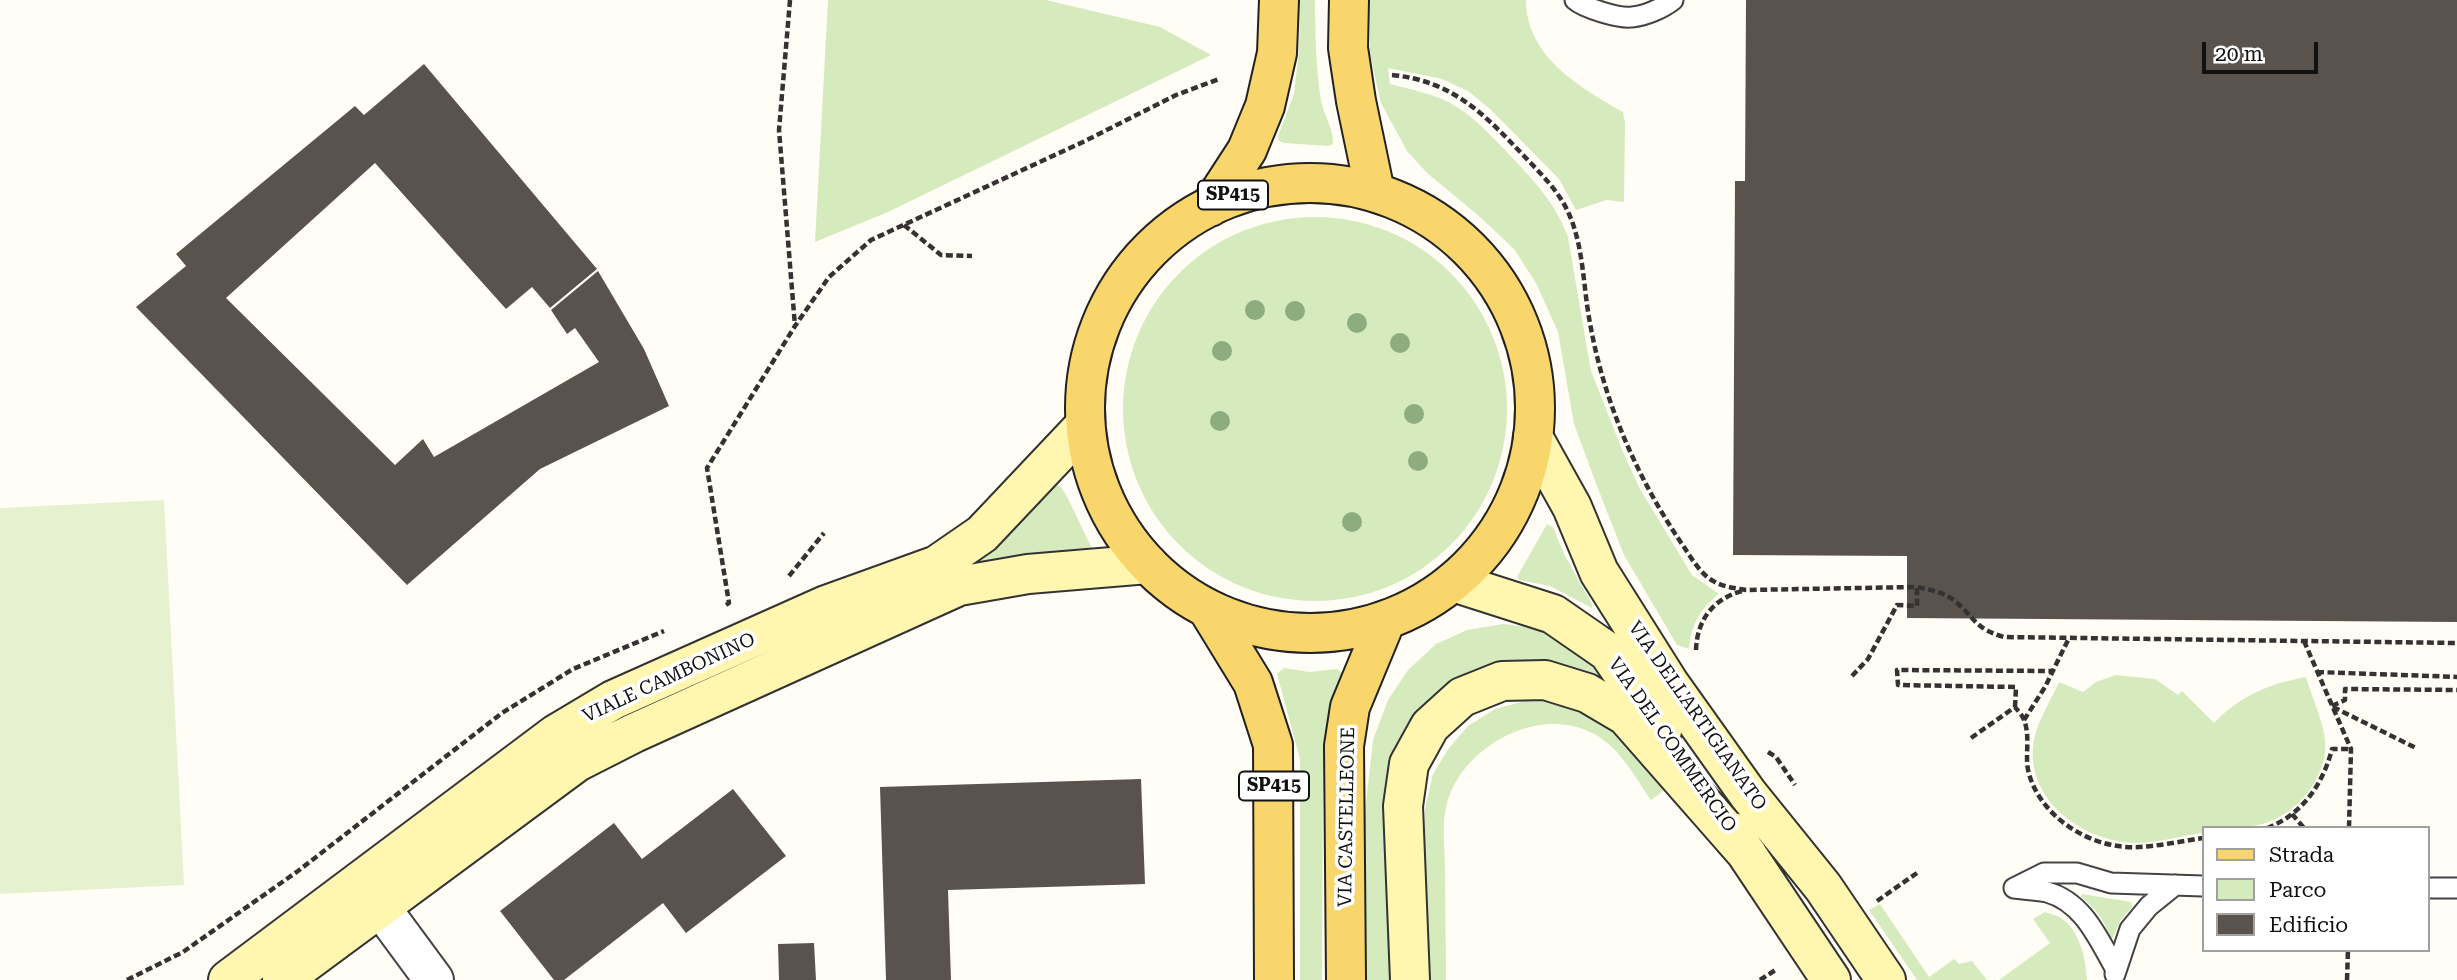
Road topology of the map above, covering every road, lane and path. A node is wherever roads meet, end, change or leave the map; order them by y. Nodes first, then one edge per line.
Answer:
1 (790, 0) edge
2 (1279, 0) edge
3 (1349, 0) edge
4 (1575, 0) edge
5 (1673, 0) edge
6 (1392, 75) dead end
7 (1219, 79) dead end
8 (1375, 192) junction
9 (1210, 207) junction
10 (904, 225) junction
11 (972, 256) dead end
12 (795, 327) junction
13 (1085, 425) junction
14 (1533, 437) junction
15 (824, 533) dead end
16 (1148, 564) junction
17 (779, 581) dead end
18 (1453, 582) junction
19 (1917, 587) junction
20 (741, 598) dead end
21 (729, 603) junction
22 (719, 608) dead end
23 (1207, 608) junction
24 (1386, 620) junction
25 (671, 628) dead end
26 (2069, 638) junction
27 (2304, 641) junction
28 (2457, 643) edge
29 (2053, 671) junction
30 (2317, 672) junction
31 (1852, 676) dead end
32 (2457, 677) edge
33 (2457, 690) edge
34 (2332, 706) junction
35 (2015, 707) junction
36 (2024, 720) junction
37 (1971, 738) dead end
38 (2416, 748) dead end
39 (2351, 749) junction
40 (2292, 814) junction
41 (2273, 826) edge
42 (2302, 826) edge
43 (2349, 826) edge
44 (2202, 838) edge
45 (1747, 854) junction
46 (2175, 886) junction
47 (2202, 886) edge
48 (2429, 888) edge
49 (2457, 888) edge
50 (370, 894) junction
51 (2348, 952) edge
52 (2115, 974) edge
53 (127, 980) edge
54 (228, 980) edge
55 (282, 980) edge
56 (434, 980) edge
57 (1273, 980) edge
58 (1346, 980) edge
59 (1410, 980) edge
60 (1832, 980) edge
61 (1886, 980) edge
62 (2347, 980) edge

1 - 12 path
2 - 9 main road, SP415
3 - 8 main road
4 - 5 lane
6 - 19 path
7 - 10 path
8 - 9 main road, SP415
8 - 14 main road, SP415
9 - 13 main road, SP415
10 - 11 path
10 - 12 path
12 - 21 path
13 - 16 main road, SP415
13 - 50 street, VIALE CAMBONINO
14 - 18 main road, SP415
14 - 61 street, VIA DELL'ARTIGIANATO
15 - 17 path
16 - 23 main road, SP415
16 - 50 street, VIALE CAMBONINO
18 - 24 main road, SP415
18 - 45 street, VIA DEL COMMERCIO
19 - 26 path
19 - 31 path
20 - 21 path
21 - 22 path
23 - 24 main road, SP415
23 - 57 main road, SP415
24 - 58 main road, VIA CASTELLEONE
25 - 53 path
26 - 27 path
26 - 29 path
27 - 28 path
27 - 30 path
29 - 35 path
29 - 36 path
30 - 32 path
30 - 34 path
33 - 34 path
34 - 38 path
34 - 39 path
35 - 36 path
35 - 37 path
36 - 44 path
39 - 40 path
39 - 43 path
40 - 41 path
40 - 42 path
45 - 59 street
45 - 60 street, VIA DEL COMMERCIO
46 - 47 lane
46 - 52 lane
46 - 52 lane
48 - 49 lane
50 - 54 street, VIALE CAMBONINO
50 - 55 street, VIALE CAMBONINO
50 - 56 street
51 - 62 path

